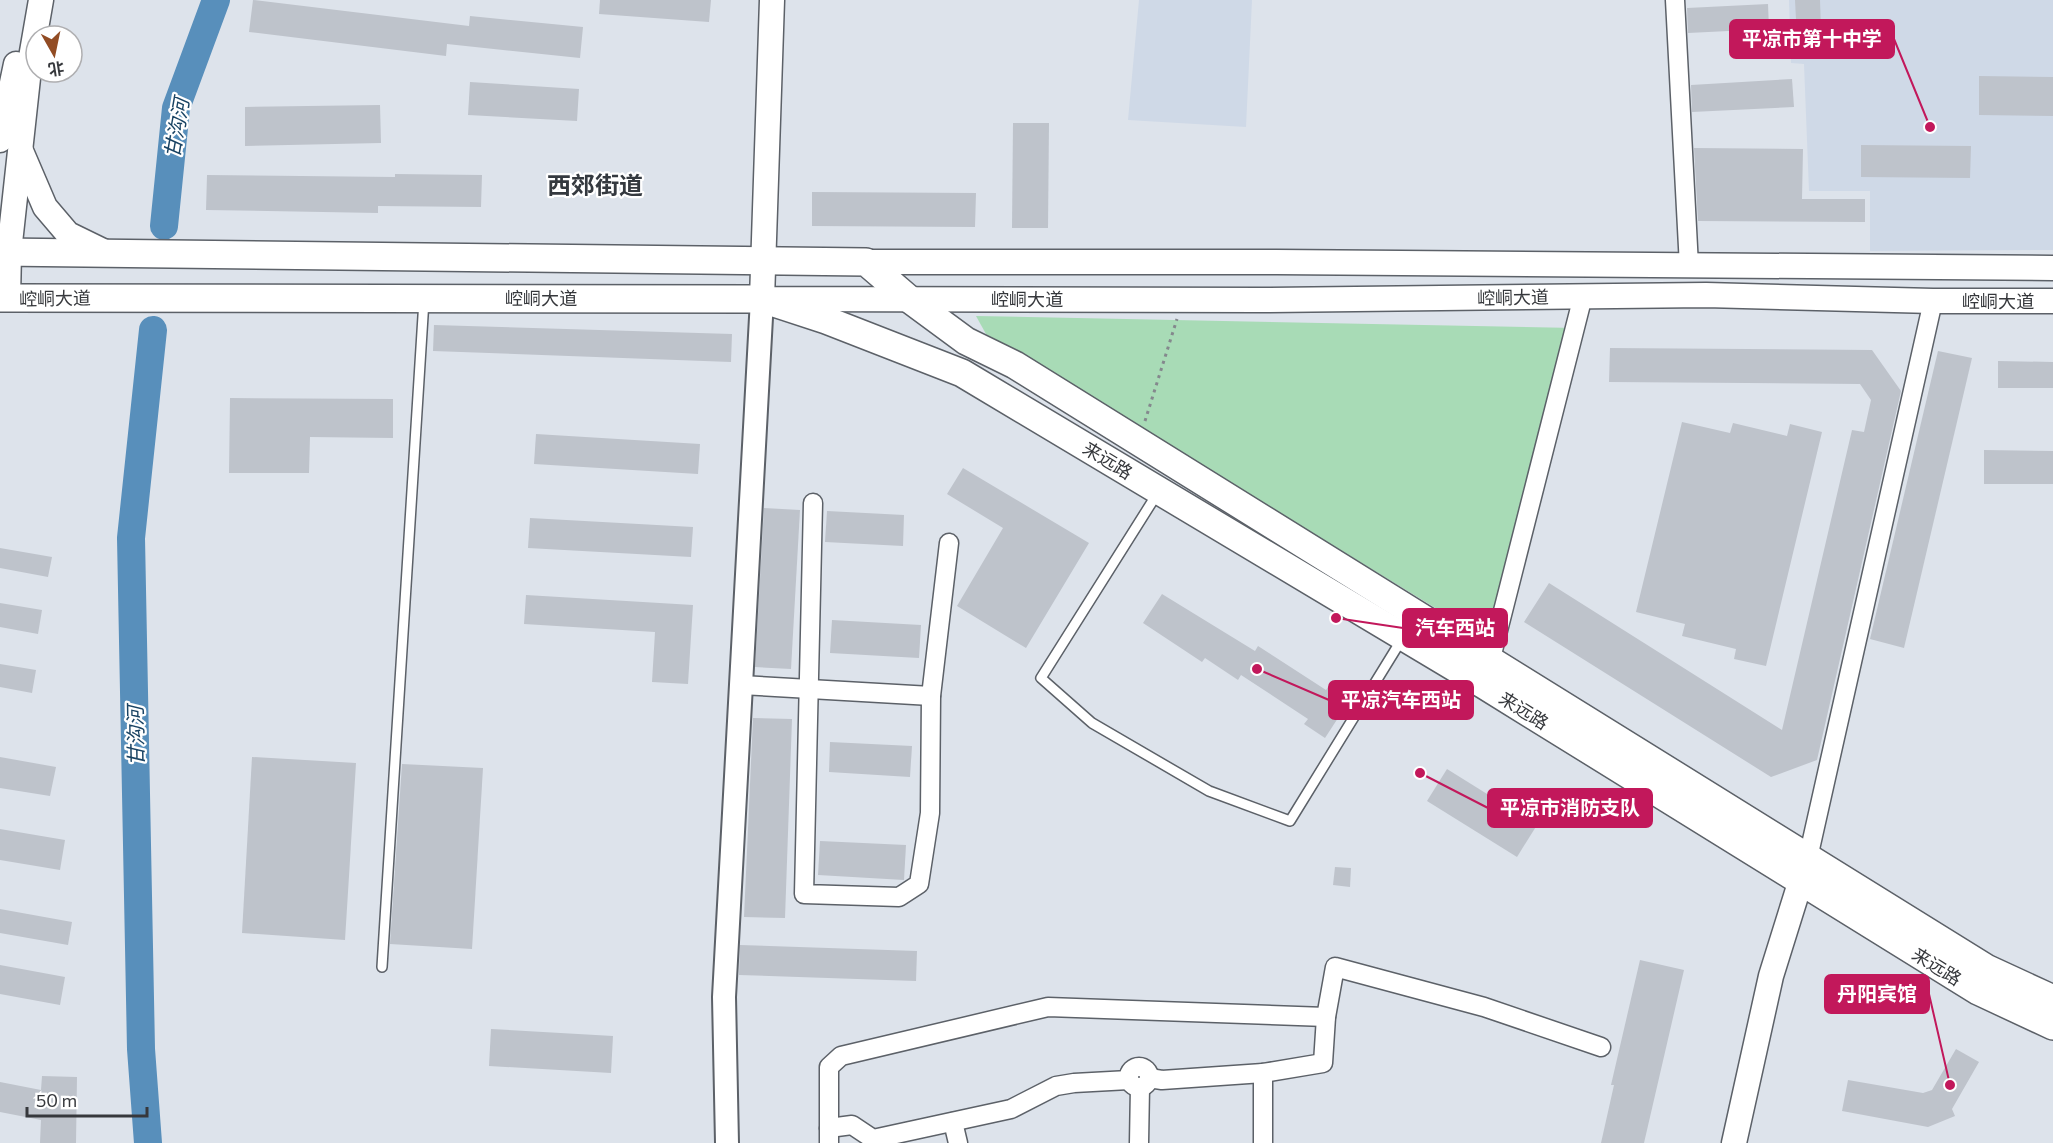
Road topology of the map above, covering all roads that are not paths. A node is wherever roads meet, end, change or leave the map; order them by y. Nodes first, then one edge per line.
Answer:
1 (27, 0) edge
2 (41, 0) edge
3 (772, 0) edge
4 (1675, 0) edge
5 (10, 145) edge
6 (4, 252) edge
7 (109, 254) junction
8 (764, 261) junction
9 (866, 262) junction
10 (1689, 266) junction
11 (2053, 268) edge
12 (1583, 297) junction
13 (4, 298) edge
14 (424, 298) junction
15 (762, 299) junction
16 (909, 299) junction
17 (1933, 301) junction
18 (2053, 301) edge
19 (1159, 490) junction
20 (813, 503) dead end
21 (949, 543) dead end
22 (1403, 637) junction
23 (1487, 673) junction
24 (741, 686) junction
25 (809, 690) junction
26 (931, 696) junction
27 (1804, 869) junction
28 (382, 967) dead end
29 (2053, 999) edge
30 (1326, 1017) junction
31 (2053, 1026) edge
32 (1601, 1047) dead end
33 (1263, 1073) junction
34 (1139, 1081) junction
35 (954, 1122) junction
36 (829, 1135) edge
37 (728, 1143) edge
38 (958, 1143) edge
39 (1139, 1143) edge
40 (1263, 1143) edge
41 (1734, 1143) edge

1 - 5 main road
2 - 5 main road
3 - 8 main road
4 - 10 street
5 - 6 main road
5 - 7 main road
6 - 7 main road, 崆峒大道
6 - 13 main road
7 - 8 main road, 崆峒大道
8 - 9 main road, 崆峒大道
8 - 15 main road
9 - 10 main road, 崆峒大道
9 - 16 main road, 来远路
10 - 11 main road, 崆峒大道
12 - 16 main road, 崆峒大道
12 - 17 main road, 崆峒大道
12 - 23 street
13 - 14 main road, 崆峒大道
14 - 15 main road, 崆峒大道
14 - 28 lane
15 - 16 main road, 崆峒大道
15 - 19 main road, 来远路
15 - 24 street
16 - 23 main road, 来远路
17 - 18 main road, 崆峒大道
17 - 27 street
19 - 22 main road, 来远路
19 - 22 lane
20 - 25 street
21 - 26 street
22 - 23 main road, 来远路
23 - 27 main road, 来远路
24 - 25 street
24 - 37 street
25 - 26 street
25 - 26 street
27 - 29 main road, 来远路
27 - 31 main road, 来远路
27 - 41 main road
30 - 32 street
30 - 33 street
30 - 36 street
33 - 34 street
33 - 40 street
34 - 35 street
34 - 39 street
35 - 36 street
35 - 38 street

